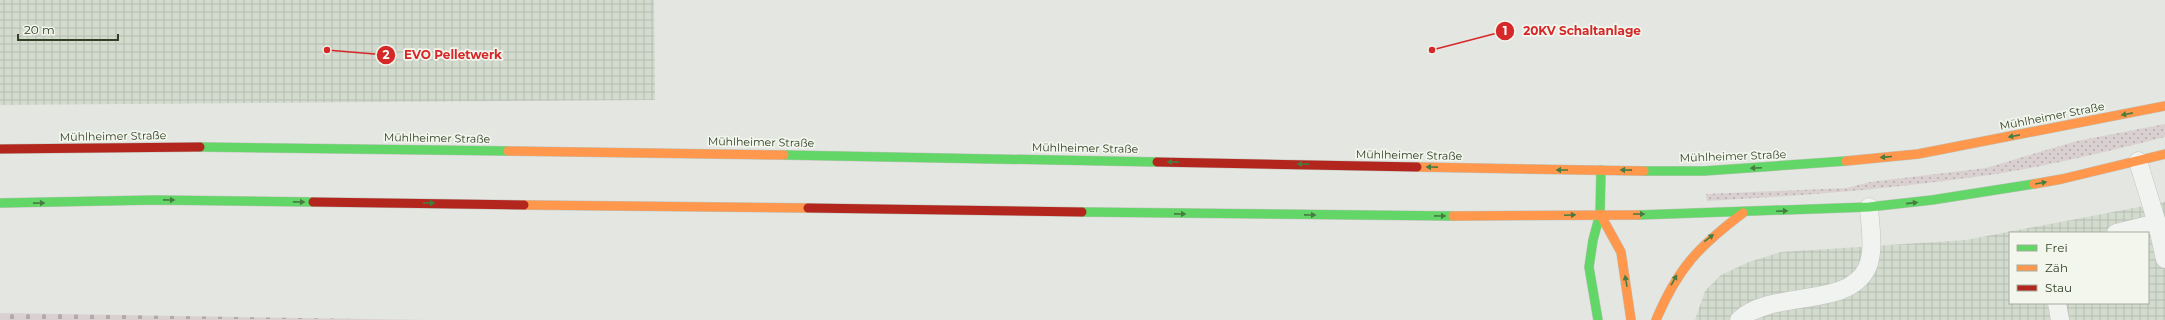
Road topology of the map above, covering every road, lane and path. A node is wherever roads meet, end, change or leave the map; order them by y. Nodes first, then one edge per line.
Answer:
1 (2165, 106) edge
2 (0, 149) edge
3 (2165, 154) edge
4 (2138, 161) junction
5 (1602, 170) junction
6 (0, 203) edge
7 (1869, 207) junction
8 (1744, 212) junction
9 (1600, 214) junction
10 (2158, 223) junction
11 (2120, 232) edge
12 (2165, 259) edge
13 (2057, 304) edge
14 (1598, 320) edge
15 (1631, 320) edge
16 (1656, 320) edge
17 (1739, 320) edge
18 (2060, 320) edge

1 -> 5 main road, Mühlheimer Straße
5 -> 2 main road, Mühlheimer Straße
3 - 4 main road
7 -> 4 main road
4 - 10 lane
5 - 9 main road
6 -> 9 main road
8 -> 7 main road
7 - 17 lane
9 -> 8 main road
16 -> 8 main road
9 - 14 main road
15 -> 9 main road
10 - 11 lane
10 - 12 lane
13 - 18 lane

